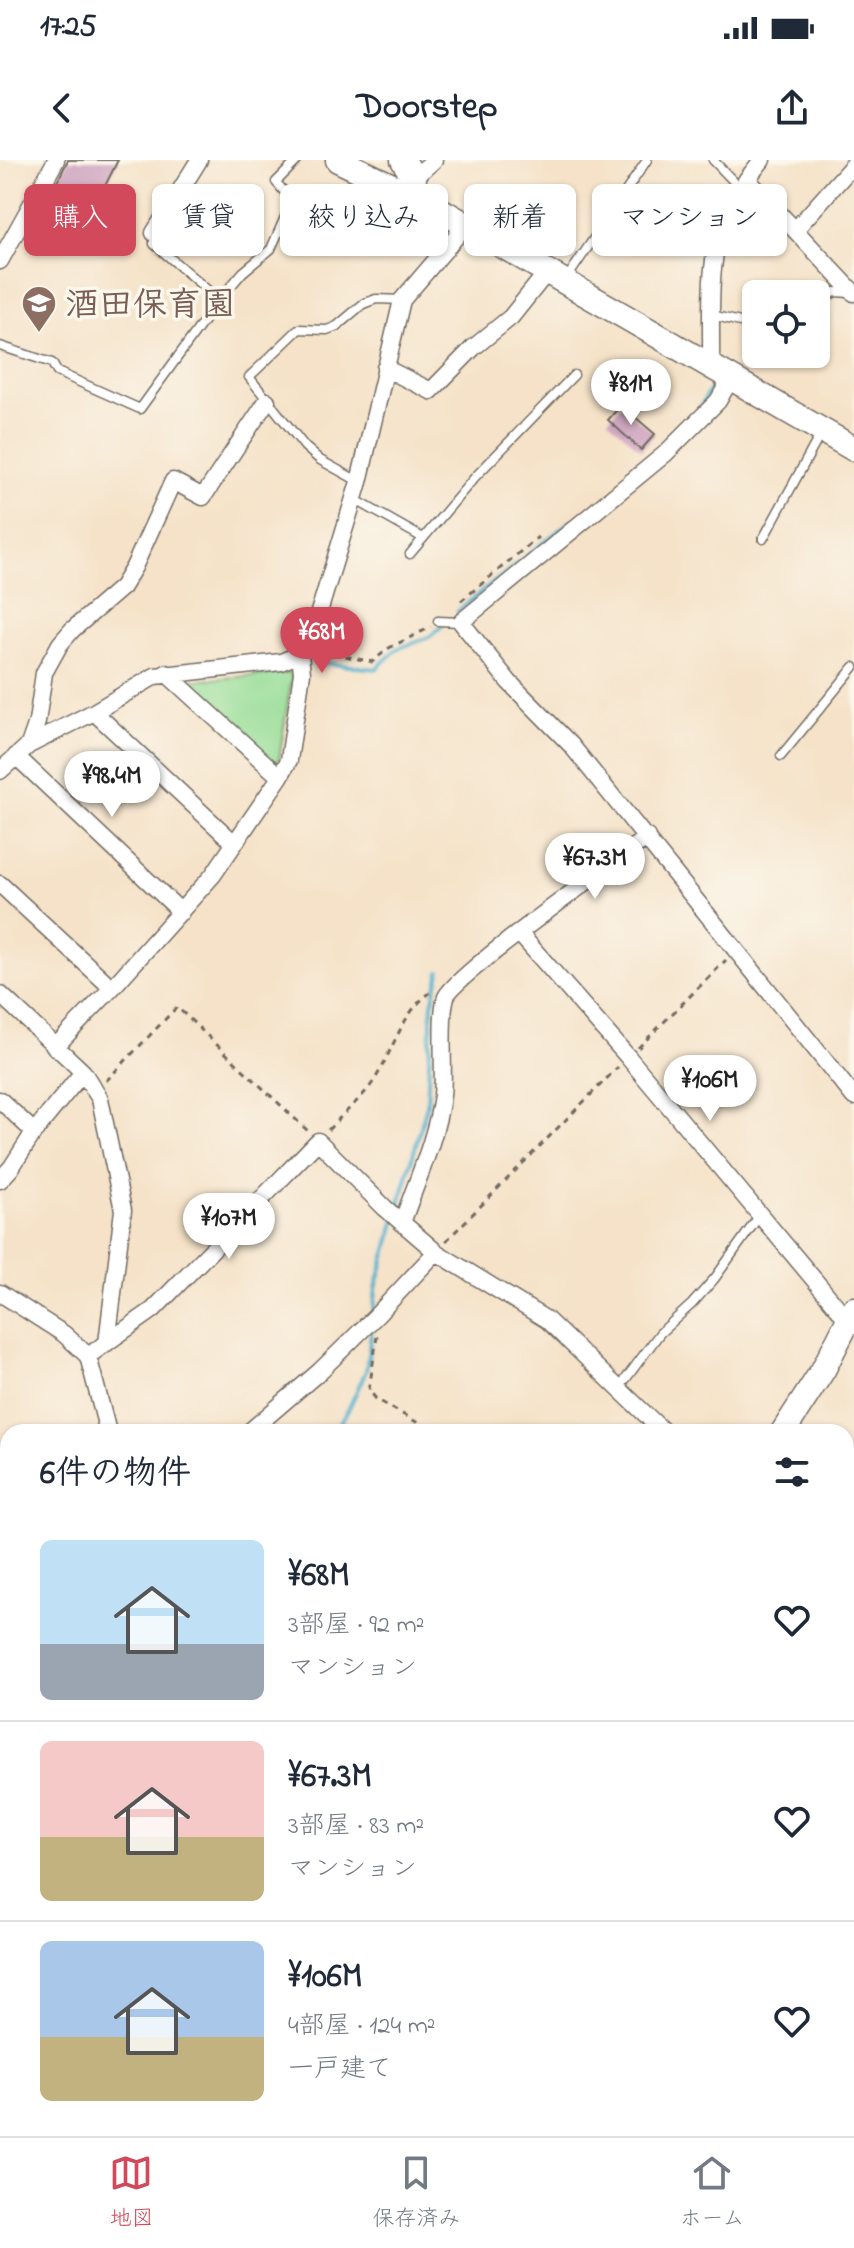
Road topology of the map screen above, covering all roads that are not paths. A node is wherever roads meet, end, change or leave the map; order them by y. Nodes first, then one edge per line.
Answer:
1 (56, 160) edge
2 (199, 160) edge
3 (298, 160) edge
4 (338, 160) edge
5 (434, 160) edge
6 (647, 160) edge
7 (713, 160) edge
8 (762, 160) edge
9 (854, 164) edge
10 (410, 177) edge
11 (184, 184) edge
12 (744, 184) joint
13 (464, 223) edge
14 (787, 223) edge
15 (464, 227) edge
16 (795, 230) junction
17 (168, 256) edge
18 (520, 256) edge
19 (716, 256) edge
20 (0, 261) edge
21 (556, 277) junction
22 (854, 293) edge
23 (830, 295) edge
24 (219, 300) junction
25 (402, 300) junction
26 (712, 315) junction
27 (742, 322) edge
28 (0, 346) edge
29 (385, 368) junction
30 (721, 372) junction
31 (574, 375) dead end
32 (267, 401) junction
33 (822, 431) junction
34 (854, 449) edge
35 (359, 482) junction
36 (354, 499) junction
37 (423, 538) junction
38 (763, 539) dead end
39 (410, 554) dead end
40 (438, 621) road end
41 (461, 622) junction
42 (303, 651) junction
43 (854, 667) edge
44 (166, 673) junction
45 (94, 712) junction
46 (22, 751) junction
47 (781, 756) dead end
48 (0, 771) edge
49 (280, 777) junction
50 (647, 837) junction
51 (234, 843) junction
52 (0, 884) edge
53 (181, 912) junction
54 (519, 933) junction
55 (112, 988) junction
56 (0, 994) edge
57 (55, 1047) junction
58 (83, 1072) junction
59 (854, 1097) edge
60 (0, 1100) edge
61 (34, 1132) junction
62 (0, 1180) edge
63 (760, 1214) junction
64 (402, 1223) junction
65 (436, 1252) junction
66 (0, 1293) edge
67 (852, 1319) edge
68 (107, 1343) junction
69 (88, 1356) junction
70 (619, 1388) junction
71 (106, 1424) edge
72 (258, 1424) edge
73 (656, 1424) edge
74 (788, 1424) edge

1 - 20 street
2 - 11 street
3 - 24 lane
4 - 10 street
5 - 10 street
6 - 21 lane
7 - 12 lane
8 - 12 street
9 - 16 street
10 - 13 street
14 - 16 street
15 - 25 street
16 - 22 street
17 - 24 lane
18 - 21 street
19 - 26 street
21 - 29 street
21 - 30 street
22 - 23 lane
24 - 28 lane
25 - 29 street
25 - 32 lane
26 - 27 lane
26 - 30 street
29 - 35 street
30 - 33 street
30 - 41 street
31 - 37 lane
32 - 35 lane
32 - 46 street
33 - 34 street
33 - 38 lane
35 - 36 street
36 - 37 lane
36 - 42 street
37 - 39 lane
40 - 41 lane
41 - 50 street
42 - 44 street
42 - 49 street
43 - 47 lane
44 - 45 street
44 - 49 street
45 - 46 street
45 - 51 street
46 - 48 street
46 - 53 street
49 - 51 street
50 - 54 street
50 - 59 street
51 - 53 street
52 - 55 street
53 - 55 street
54 - 63 street
54 - 64 street
55 - 57 street
56 - 57 street
57 - 58 street
58 - 61 street
58 - 68 street
60 - 61 street
61 - 62 street
63 - 67 street
63 - 70 lane
64 - 65 street
64 - 68 street
65 - 70 street
65 - 72 street
66 - 69 street
67 - 74 street
68 - 69 street
69 - 71 street
70 - 73 street

